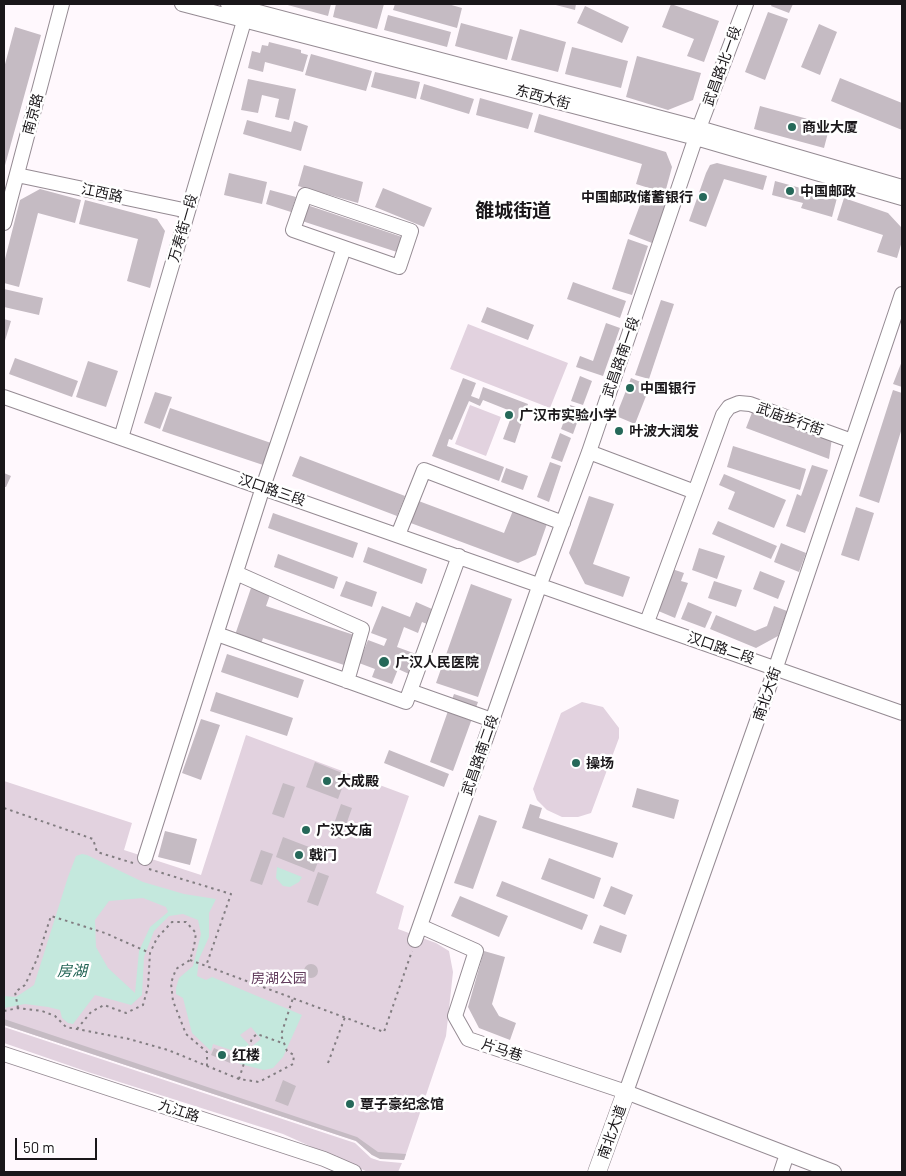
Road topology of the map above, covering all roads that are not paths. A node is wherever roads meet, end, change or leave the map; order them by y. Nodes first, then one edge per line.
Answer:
1 (62, 4) edge
2 (182, 4) edge
3 (228, 4) edge
4 (746, 4) edge
5 (247, 10) edge
6 (698, 133) junction
7 (16, 175) junction
8 (902, 187) edge
9 (902, 198) edge
10 (188, 211) junction
11 (4, 223) edge
12 (344, 248) junction
13 (902, 294) edge
14 (4, 397) edge
15 (121, 438) junction
16 (852, 441) junction
17 (589, 452) junction
18 (263, 487) junction
19 (694, 492) junction
20 (563, 523) junction
21 (398, 535) junction
22 (459, 556) junction
23 (236, 573) junction
24 (540, 584) junction
25 (647, 622) junction
26 (217, 634) junction
27 (776, 667) junction
28 (347, 681) junction
29 (410, 691) junction
30 (902, 713) edge
31 (492, 720) junction
32 (141, 863) road end
33 (420, 926) junction
34 (416, 940) road end
35 (4, 1054) edge
36 (626, 1092) junction
37 (787, 1154) junction
38 (354, 1172) edge
39 (597, 1172) edge
40 (781, 1172) edge
41 (834, 1172) edge

1 - 7 street, 南京路
2 - 5 street, 东西大街
3 - 5 street, 东西大街
4 - 6 street, 武昌路北一段
5 - 6 street, 东西大街
5 - 10 street, 万寿街一段
6 - 8 street, 东西大街
6 - 9 street, 东西大街
6 - 17 street, 武昌路南一段
7 - 10 street, 江西路
7 - 11 street, 南京路
10 - 15 street, 万寿街一段
12 - 12 street
12 - 18 street
13 - 16 street, 南北大街
14 - 15 street, 汉口路三段
15 - 18 street, 汉口路三段
16 - 19 street, 武庙步行街
16 - 27 street, 南北大街
17 - 19 street
17 - 20 street, 武昌路南一段
18 - 21 street, 汉口路三段
18 - 23 street
19 - 25 street, 武庙步行街
20 - 21 street
20 - 24 street, 武昌路南一段
21 - 22 street, 汉口路三段
22 - 24 street, 汉口路三段
22 - 29 street
23 - 26 street
23 - 28 street
24 - 25 street, 汉口路二段
24 - 31 street, 武昌路南二段
25 - 27 street, 汉口路二段
26 - 28 street
26 - 32 street
27 - 30 street, 汉口路二段
27 - 36 street, 南北大街
28 - 29 street
29 - 31 street
31 - 33 street, 武昌路南二段
33 - 34 street, 武昌路南二段
33 - 36 street, 片马巷
35 - 38 street, 九江路
36 - 37 street
36 - 39 main road, 南北大道
37 - 40 street
37 - 41 street

